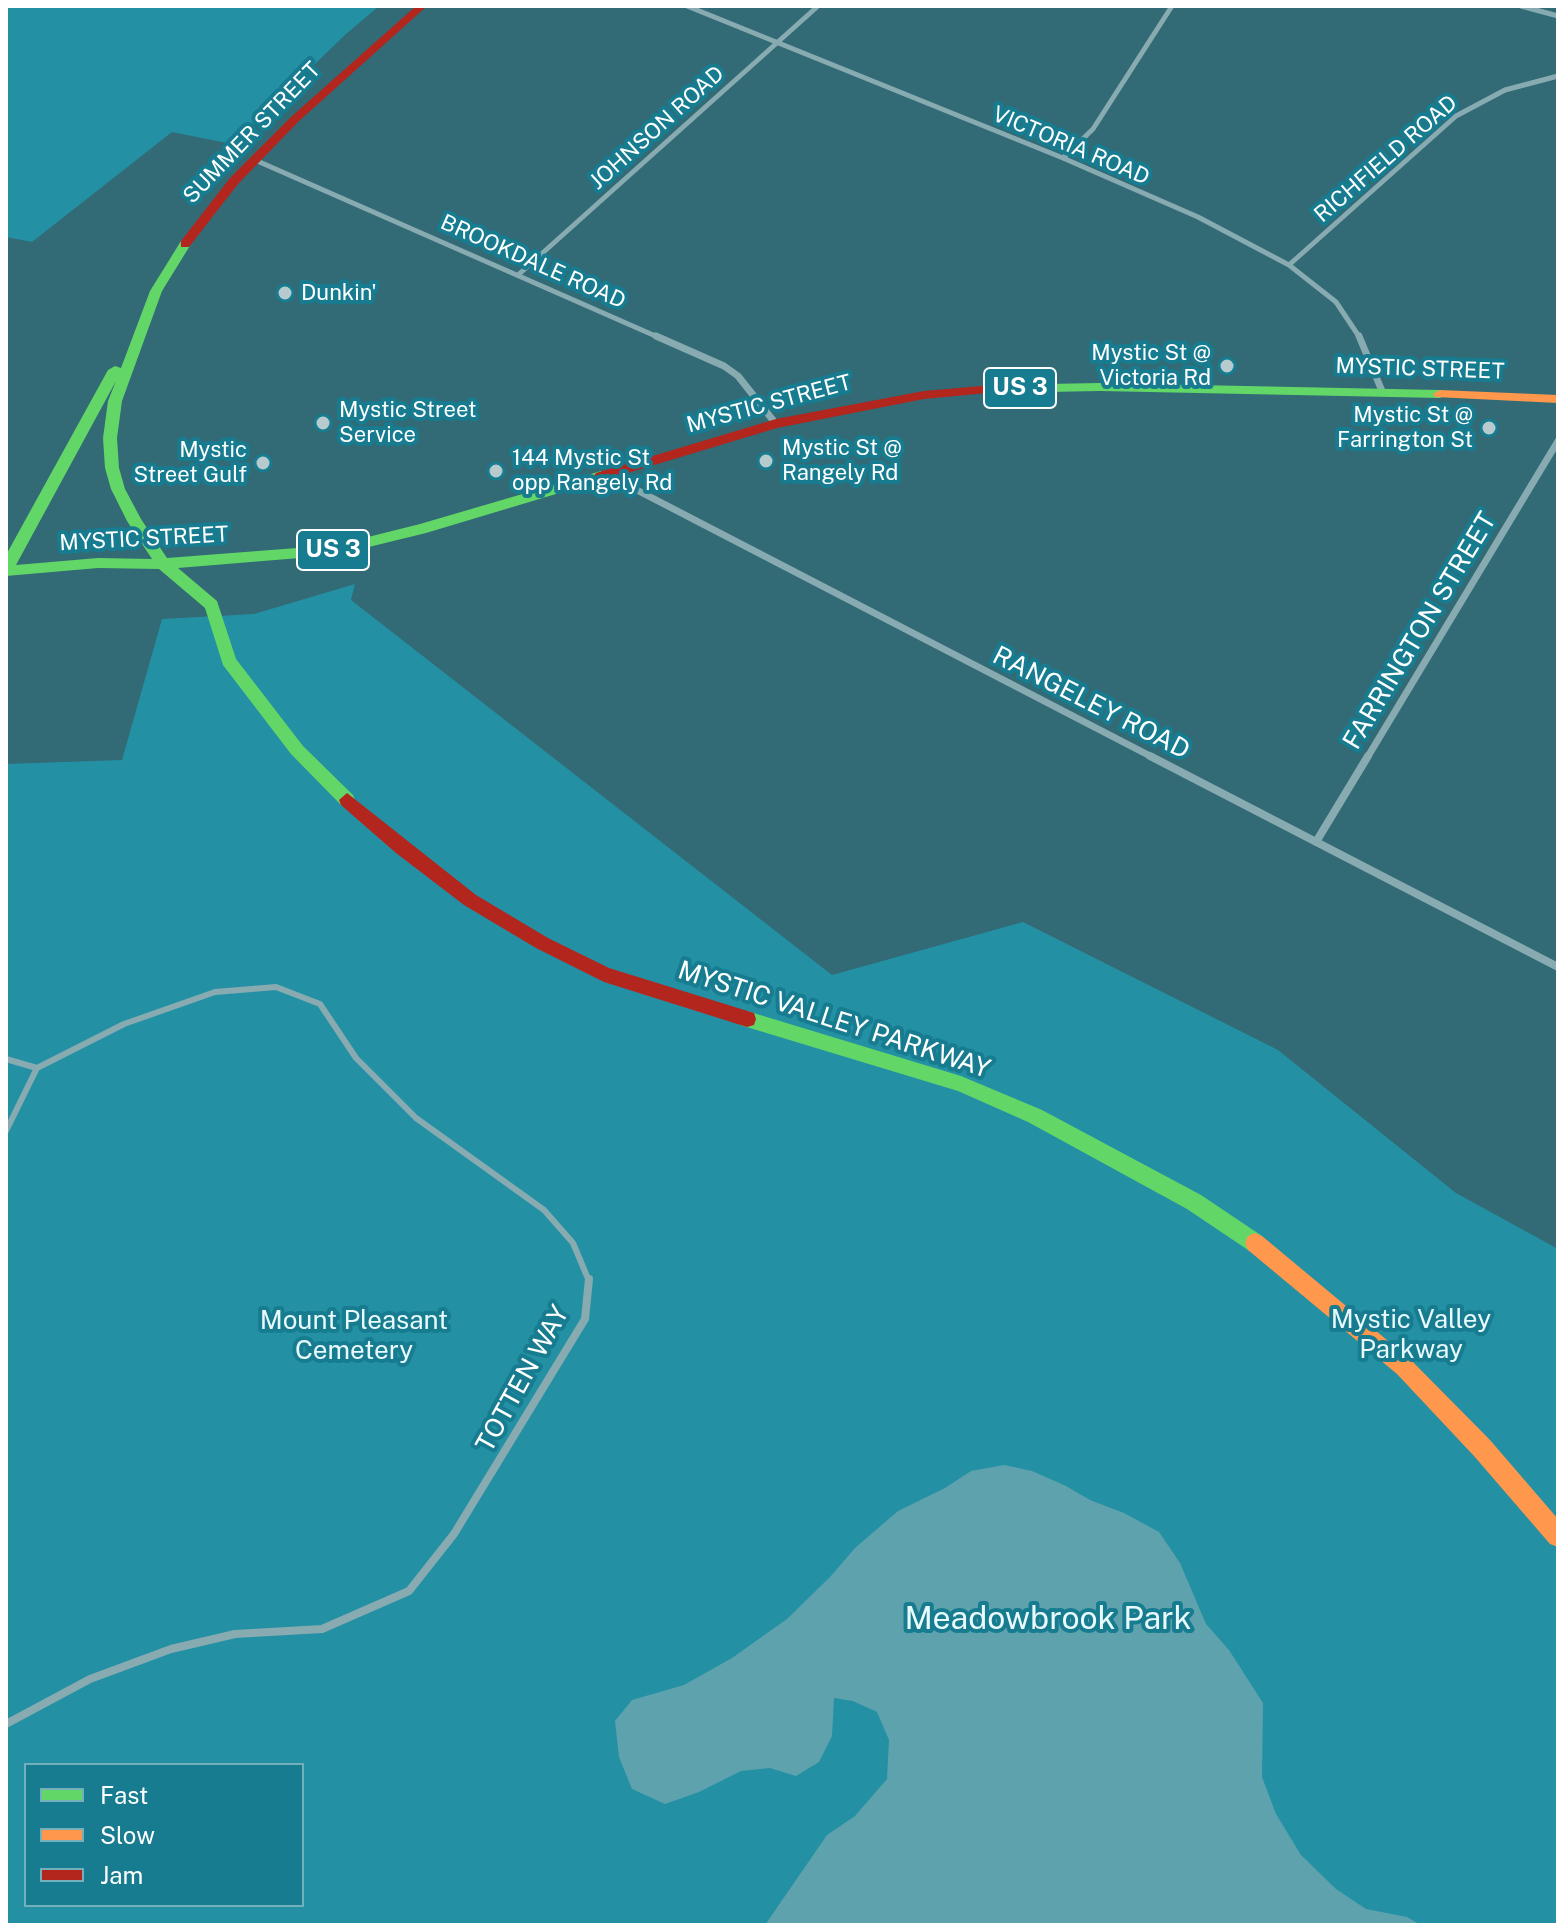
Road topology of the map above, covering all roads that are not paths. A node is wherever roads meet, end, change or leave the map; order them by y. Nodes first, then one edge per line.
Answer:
1 (422, 6) edge
2 (687, 6) edge
3 (818, 6) edge
4 (1172, 6) edge
5 (1521, 6) edge
6 (1558, 16) edge
7 (778, 42) junction
8 (1558, 76) edge
9 (1063, 158) junction
10 (255, 160) junction
11 (1289, 265) junction
12 (518, 275) junction
13 (145, 315) junction
14 (1382, 391) junction
15 (1558, 399) edge
16 (776, 424) junction
17 (1558, 441) edge
18 (605, 474) junction
19 (163, 564) junction
20 (6, 570) edge
21 (1316, 842) junction
22 (1558, 967) edge
23 (6, 1059) edge
24 (37, 1068) junction
25 (6, 1131) edge
26 (1558, 1536) edge
27 (6, 1724) edge

1 - 10 main road, SUMMER STREET
2 - 7 street, VICTORIA ROAD
3 - 7 street, JOHNSON ROAD
4 - 9 street
5 - 6 street
7 - 9 street, VICTORIA ROAD
7 - 12 street, JOHNSON ROAD
8 - 11 street, RICHFIELD ROAD
9 - 11 street, VICTORIA ROAD
10 - 12 street, BROOKDALE ROAD
10 - 13 main road, SUMMER STREET
11 - 14 street, VICTORIA ROAD
12 - 16 street, BROOKDALE ROAD
13 - 19 main road, SUMMER STREET
13 - 20 main road, SUMMER STREET
14 - 15 main road, MYSTIC STREET / US 3
14 - 16 main road, MYSTIC STREET / US 3
16 - 18 main road, MYSTIC STREET / US 3
17 - 21 street, FARRINGTON STREET
18 - 19 main road, MYSTIC STREET / US 3
18 - 21 street, RANGELEY ROAD
19 - 20 main road, MYSTIC STREET / US 3
19 - 26 main road, MYSTIC VALLEY PARKWAY
21 - 22 street, RANGELEY ROAD
23 - 24 lane
24 - 25 lane
24 - 27 lane, TOTTEN WAY

